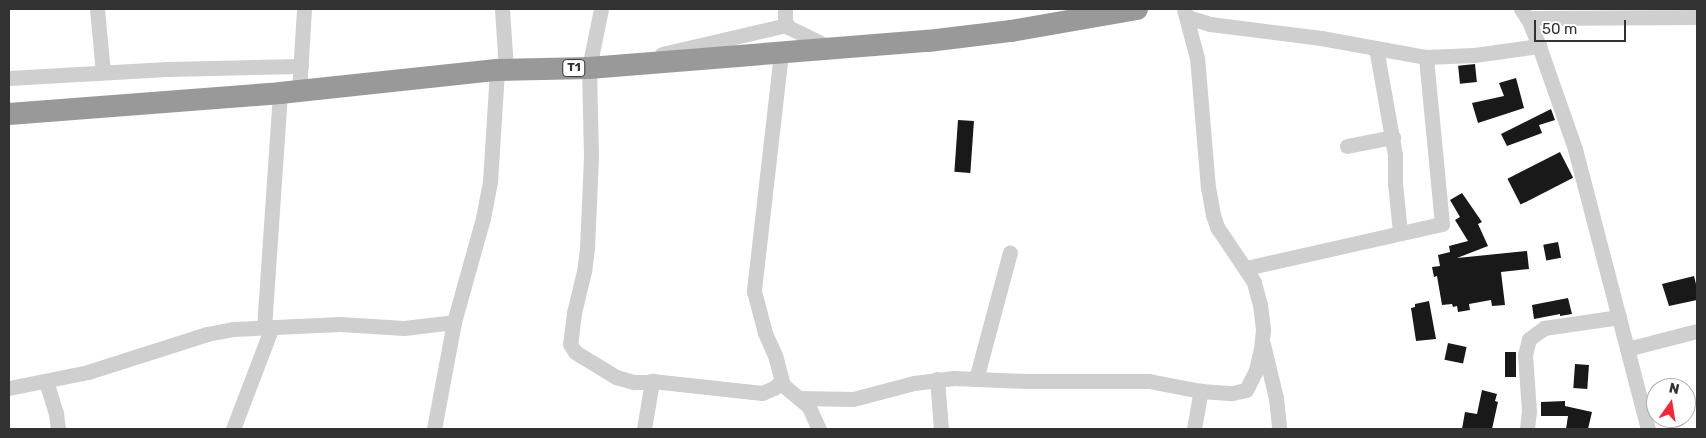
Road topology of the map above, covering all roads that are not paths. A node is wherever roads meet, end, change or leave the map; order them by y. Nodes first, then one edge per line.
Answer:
1 (97, 9) edge
2 (304, 9) edge
3 (502, 9) edge
4 (601, 9) edge
5 (785, 9) edge
6 (1137, 9) edge
7 (1186, 13) edge
8 (1524, 13) edge
9 (1697, 18) edge
10 (787, 25) junction
11 (1539, 46) junction
12 (831, 48) junction
13 (1376, 48) junction
14 (781, 54) junction
15 (1426, 56) junction
16 (632, 65) junction
17 (301, 66) junction
18 (589, 68) junction
19 (502, 69) junction
20 (104, 72) junction
21 (9, 78) edge
22 (289, 92) junction
23 (9, 114) edge
24 (1393, 137) junction
25 (1347, 146) dead end
26 (1400, 232) junction
27 (1010, 252) dead end
28 (1246, 268) junction
29 (1619, 317) junction
30 (454, 322) junction
31 (268, 327) junction
32 (1697, 331) edge
33 (1262, 340) junction
34 (1627, 349) junction
35 (976, 379) junction
36 (937, 380) junction
37 (46, 381) junction
38 (781, 381) junction
39 (651, 382) junction
40 (9, 388) edge
41 (1202, 391) junction
42 (800, 398) junction
43 (58, 429) edge
44 (233, 429) edge
45 (434, 429) edge
46 (644, 429) edge
47 (819, 429) edge
48 (941, 429) edge
49 (1194, 429) edge
50 (1279, 429) edge
51 (1527, 429) edge
52 (1648, 429) edge

1 - 20 street
2 - 17 street
3 - 19 street
4 - 18 street
5 - 10 street
6 - 12 highway, T1
7 - 13 street
7 - 28 street
8 - 9 street
8 - 11 street
10 - 12 street
10 - 16 street
11 - 15 street
11 - 29 street
12 - 14 highway, T1
13 - 15 street
13 - 24 street
14 - 16 highway, T1
14 - 38 street
15 - 26 street
16 - 18 highway, T1
17 - 20 street
17 - 22 street
18 - 19 highway, T1
18 - 39 street
19 - 22 highway, T1
19 - 30 street
20 - 21 street
22 - 23 highway, T1
22 - 31 street
24 - 25 street
24 - 26 street
26 - 28 street
27 - 35 street
28 - 33 street
29 - 34 street
29 - 51 street
30 - 31 street
30 - 45 street
31 - 37 street
31 - 44 street
32 - 34 street
33 - 41 street
33 - 50 street
34 - 52 street
35 - 36 street
35 - 41 street
36 - 42 street
36 - 48 street
37 - 40 street
37 - 43 street
38 - 39 street
38 - 42 street
39 - 46 street
41 - 49 street
42 - 47 street

